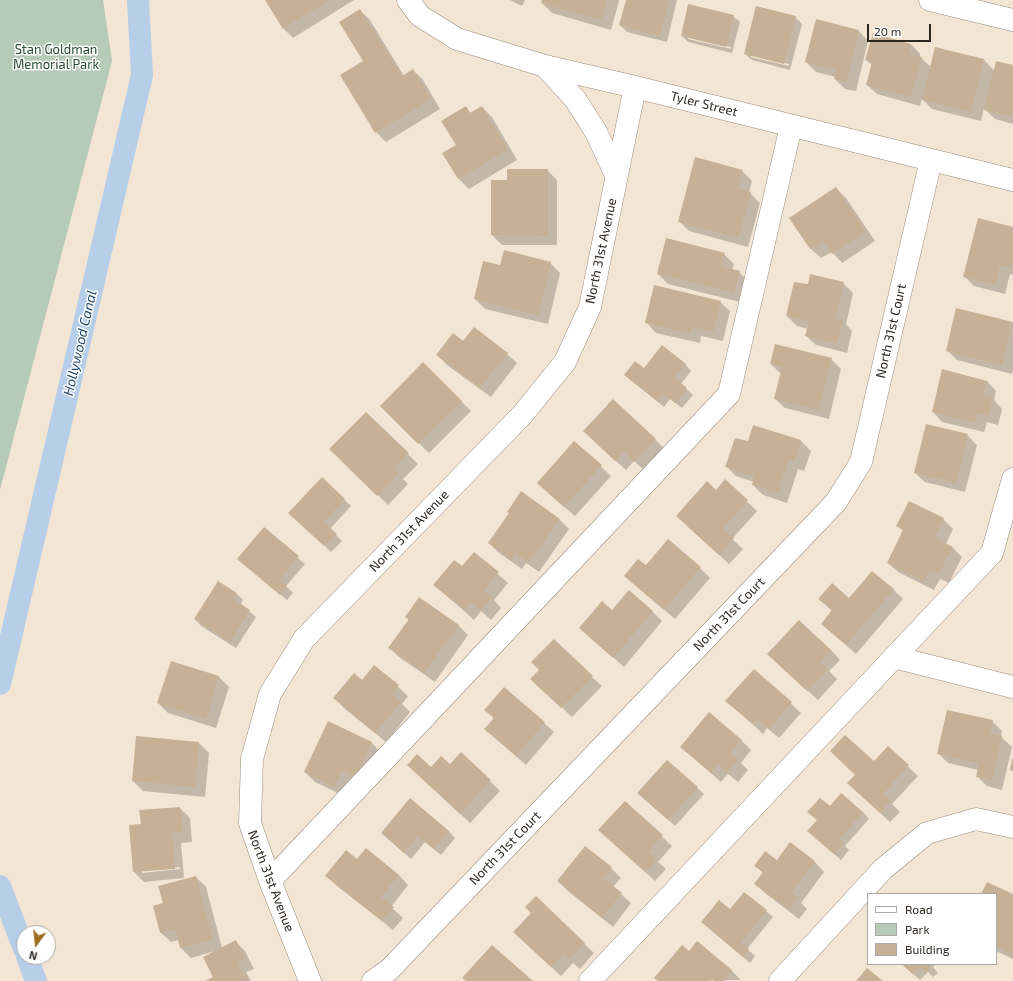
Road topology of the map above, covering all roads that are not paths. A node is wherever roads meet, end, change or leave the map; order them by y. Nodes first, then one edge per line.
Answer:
1 (408, 0) edge
2 (930, 0) edge
3 (1013, 20) edge
4 (545, 66) junction
5 (635, 87) junction
6 (791, 126) junction
7 (931, 160) junction
8 (616, 175) junction
9 (1013, 180) edge
10 (1013, 478) edge
11 (894, 657) junction
12 (1013, 687) edge
13 (1013, 827) edge
14 (270, 881) junction
15 (310, 981) edge
16 (373, 981) edge
17 (590, 981) edge
18 (780, 981) edge

1 - 4 street, Tyler Street
2 - 3 street
4 - 5 street, Tyler Street
4 - 8 street
5 - 6 street, Tyler Street
5 - 8 street, North 31st Avenue
6 - 7 street, Tyler Street
6 - 14 street
7 - 9 street, Tyler Street
7 - 16 street, North 31st Court
8 - 14 street, North 31st Avenue
10 - 11 street
11 - 12 street
11 - 17 street
13 - 18 street
14 - 15 street, North 31st Avenue

